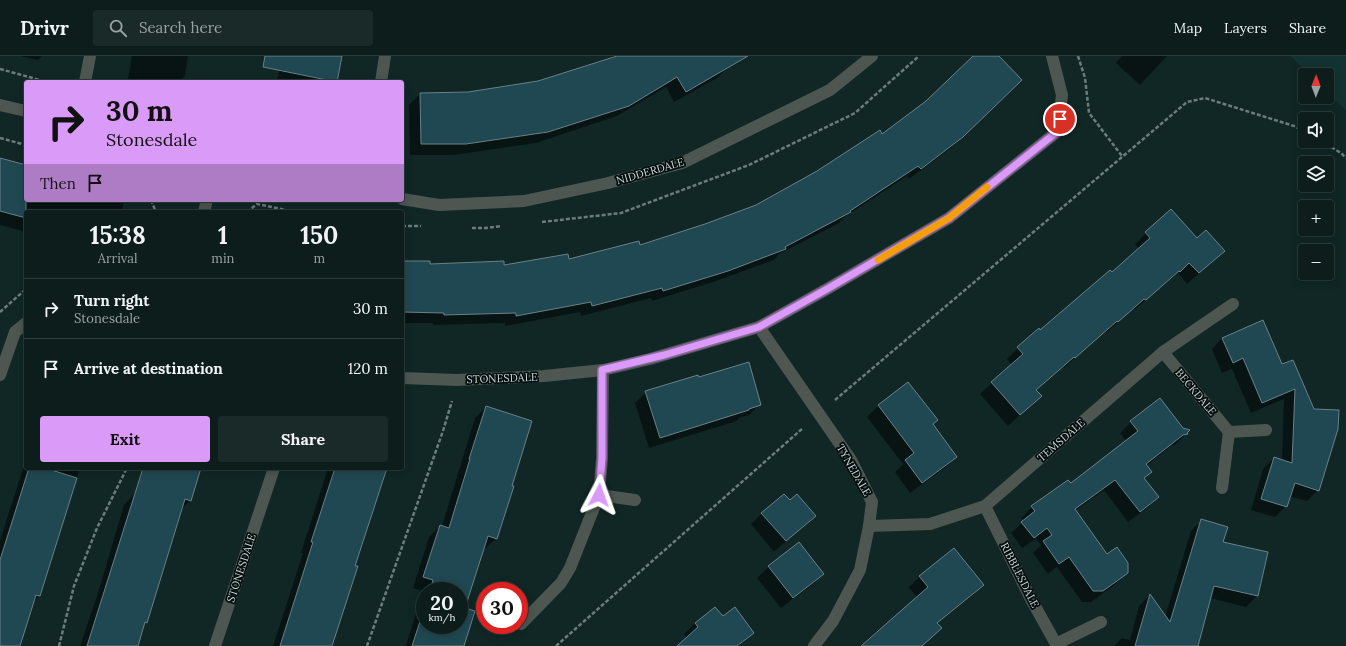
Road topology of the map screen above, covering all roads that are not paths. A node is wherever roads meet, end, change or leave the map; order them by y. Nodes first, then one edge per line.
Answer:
1 (90, 56) edge
2 (385, 56) edge
3 (872, 56) edge
4 (1052, 56) edge
5 (85, 80) edge
6 (381, 80) edge
7 (0, 105) edge
8 (24, 111) edge
9 (404, 199) edge
10 (1233, 304) dead end
11 (24, 325) edge
12 (759, 327) junction
13 (1163, 352) junction
14 (602, 370) junction
15 (0, 375) edge
16 (404, 378) edge
17 (1266, 430) dead end
18 (1229, 432) junction
19 (273, 470) edge
20 (1222, 488) dead end
21 (599, 495) junction
22 (635, 500) dead end
23 (985, 506) junction
24 (869, 526) junction
25 (528, 617) edge
26 (1101, 622) dead end
27 (1056, 645) edge
28 (215, 646) edge
29 (814, 646) edge

1 - 5 street
2 - 6 street
3 - 9 street, NIDDERDALE
4 - 12 street, STONESDALE
7 - 8 street
10 - 13 street, TEMSDALE
11 - 15 street
12 - 14 street, STONESDALE
12 - 24 street, TYNEDALE
13 - 18 street, BECKDALE
13 - 23 street, TEMSDALE
14 - 16 street, STONESDALE
14 - 21 street
17 - 18 street
18 - 20 street
19 - 28 street, STONESDALE
21 - 22 street
21 - 25 street
23 - 24 street, TEMSDALE
23 - 27 street, RIBBLESDALE
24 - 29 street, TYNEDALE
26 - 27 street, RIBBLESDALE

